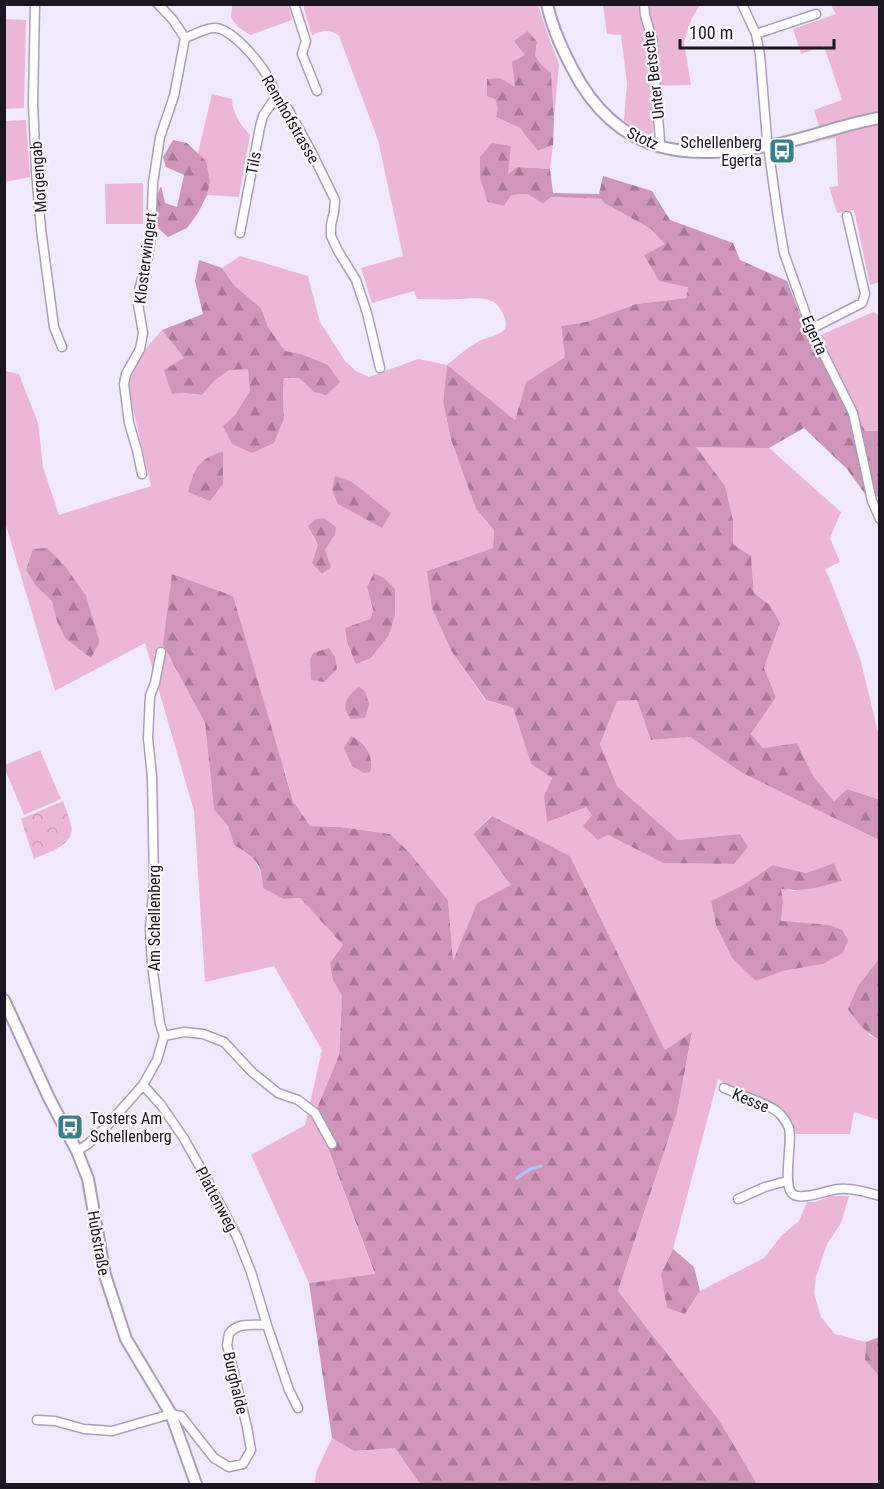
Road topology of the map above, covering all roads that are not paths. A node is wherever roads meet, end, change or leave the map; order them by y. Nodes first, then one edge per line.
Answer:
1 (35, 4) edge
2 (158, 4) edge
3 (294, 4) edge
4 (547, 4) edge
5 (644, 4) edge
6 (742, 4) edge
7 (167, 8) edge
8 (816, 14) dead end
9 (756, 34) junction
10 (185, 38) junction
11 (317, 91) dead end
12 (275, 98) junction
13 (879, 118) edge
14 (768, 145) junction
15 (659, 147) junction
16 (847, 216) dead end
17 (240, 233) dead end
18 (811, 329) junction
19 (62, 347) dead end
20 (380, 368) dead end
21 (142, 474) dead end
22 (879, 519) edge
23 (161, 652) dead end
24 (4, 1000) edge
25 (164, 1036) junction
26 (143, 1085) junction
27 (724, 1088) dead end
28 (333, 1144) dead end
29 (77, 1151) junction
30 (787, 1181) junction
31 (879, 1196) edge
32 (738, 1199) dead end
33 (267, 1325) junction
34 (297, 1408) dead end
35 (171, 1414) junction
36 (37, 1420) dead end
37 (196, 1485) edge

1 - 19 street, Morgengab
2 - 7 street
3 - 11 street
4 - 15 street, Stotz
5 - 15 street, Unter Betsche
6 - 9 street, Egerta
7 - 10 street
8 - 9 street
9 - 14 street, Egerta
10 - 12 street, Rennhofstrasse
10 - 21 street, Klosterwingert
12 - 17 street, Tils
12 - 20 street, Rennhofstrasse
13 - 14 street, Stotz
14 - 15 street, Stotz
14 - 18 street, Egerta
16 - 18 street
18 - 22 street, Egerta
23 - 25 street, Am Schellenberg
24 - 29 street, Hubstraße
25 - 26 street
25 - 28 street
26 - 29 street
26 - 33 street, Plattenweg
27 - 30 street, Kesse
29 - 35 street, Hubstraße
30 - 31 street
30 - 32 street
33 - 34 street
33 - 35 street, Burghalde
35 - 36 street
35 - 37 street, Hubstraße

